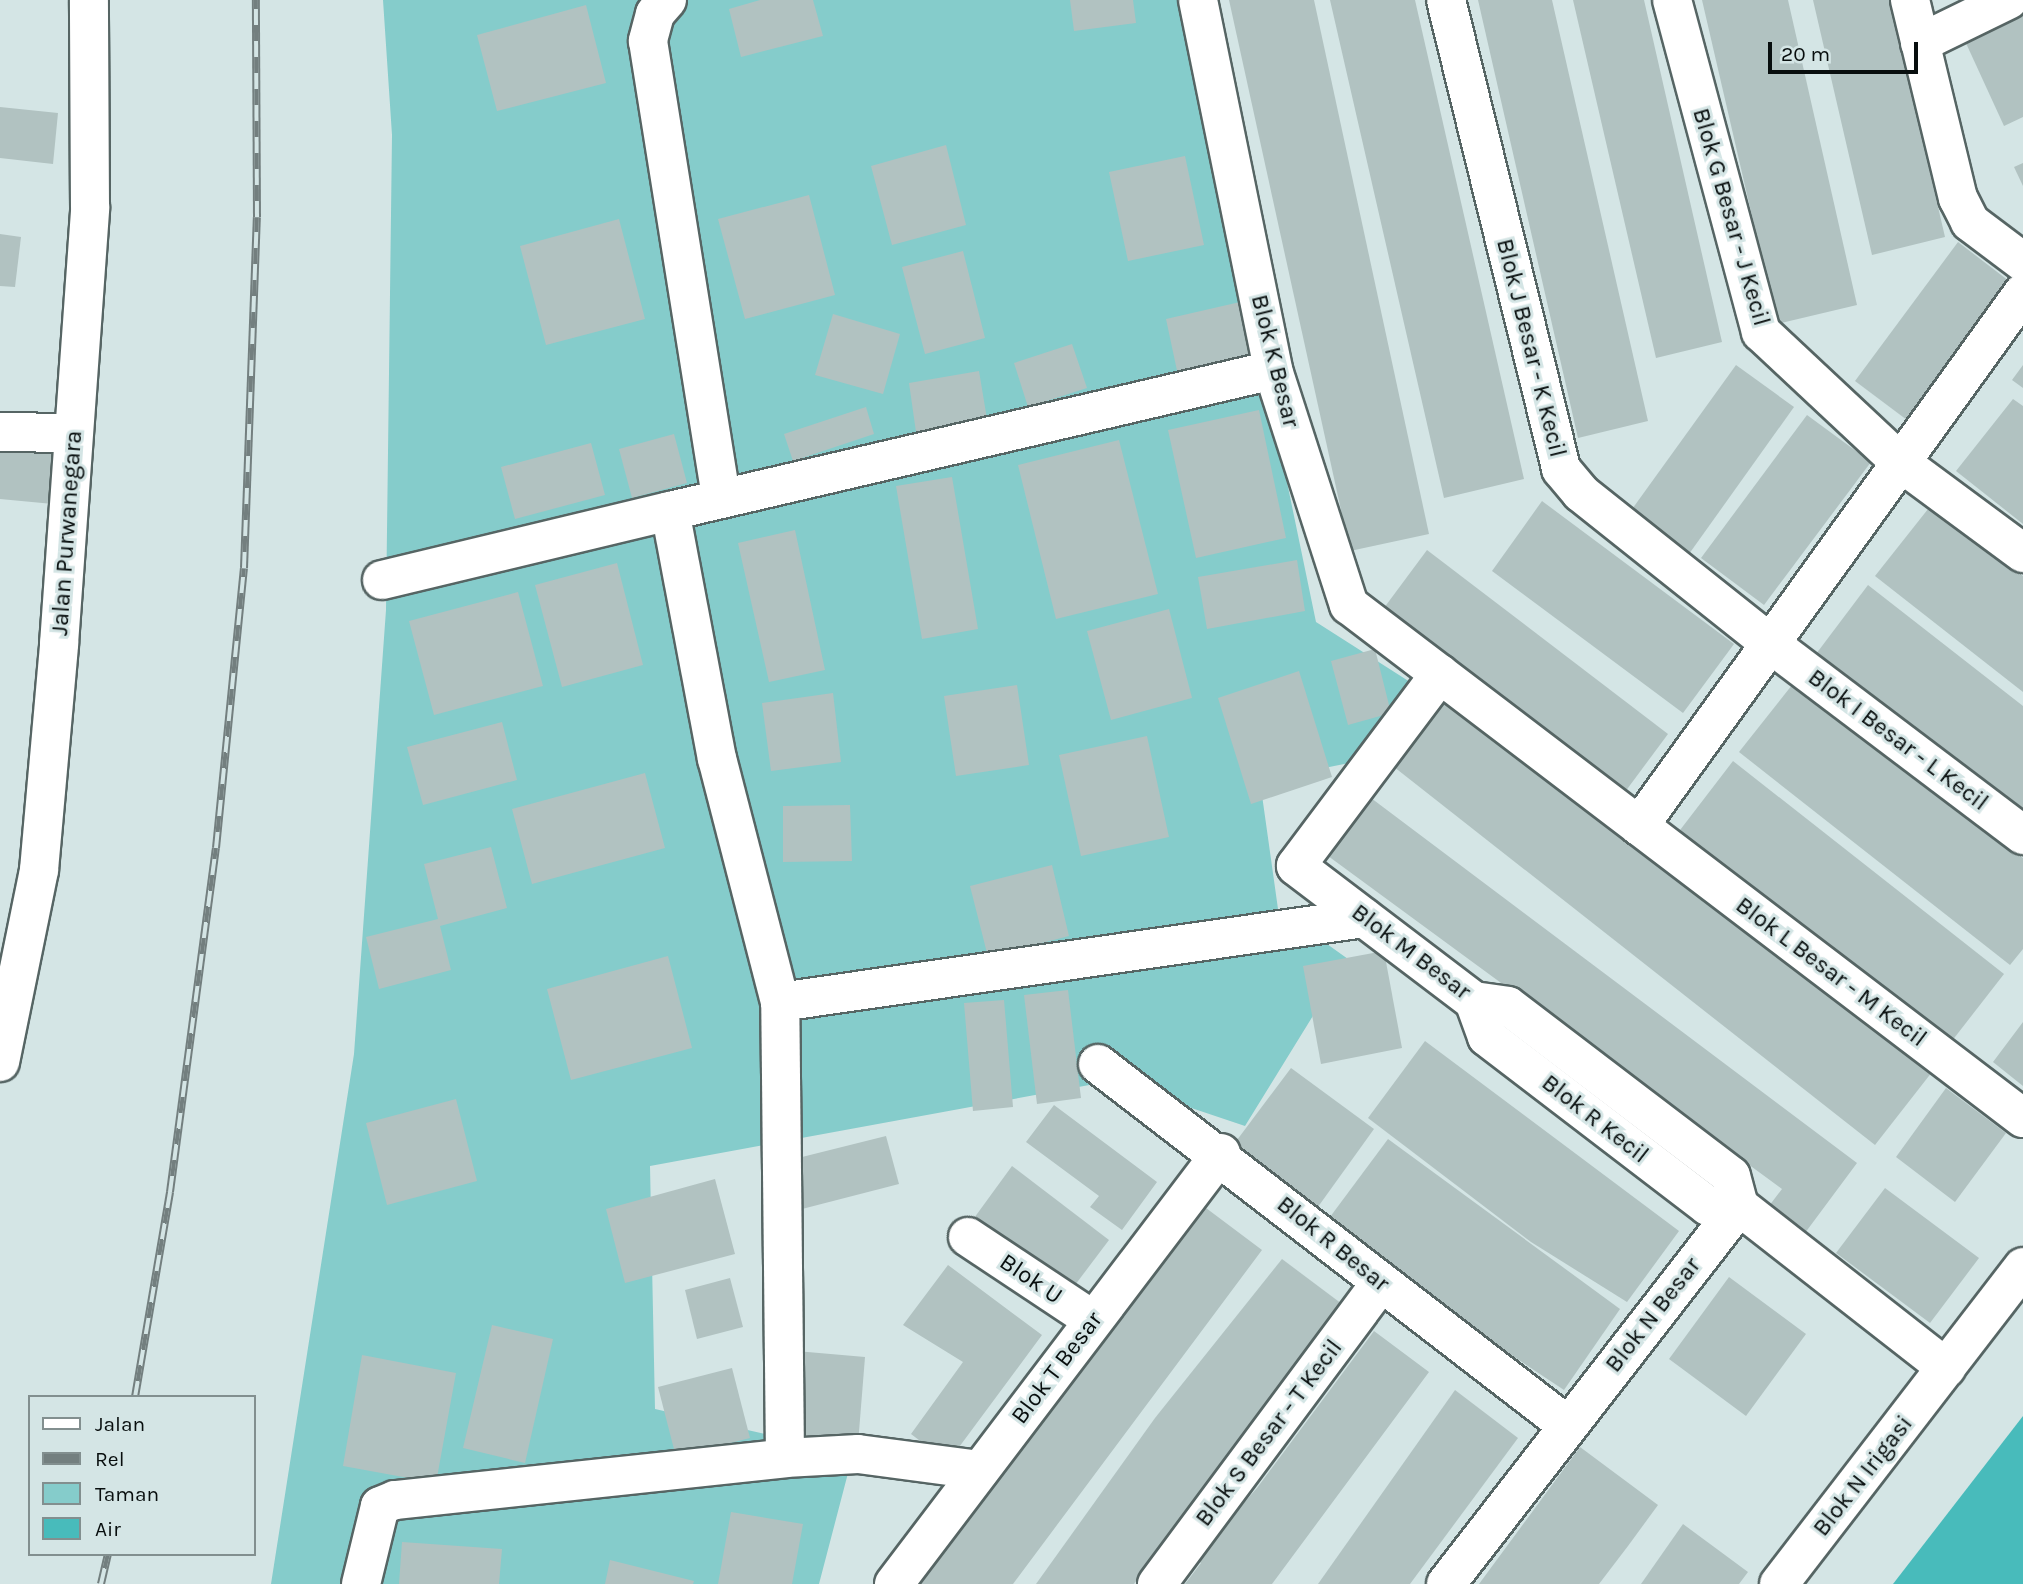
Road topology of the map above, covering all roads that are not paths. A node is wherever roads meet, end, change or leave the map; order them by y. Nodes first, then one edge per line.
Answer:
1 (89, 0) edge
2 (667, 0) edge
3 (1198, 0) edge
4 (1446, 0) edge
5 (1672, 0) edge
6 (1910, 0) edge
7 (2008, 0) edge
8 (1920, 43) junction
9 (2023, 262) edge
10 (2023, 293) edge
11 (1273, 370) junction
12 (0, 432) edge
13 (72, 433) junction
14 (1900, 462) junction
15 (721, 498) junction
16 (670, 511) junction
17 (2023, 553) edge
18 (382, 580) dead end
19 (1772, 645) junction
20 (1440, 674) junction
21 (1639, 826) junction
22 (2023, 835) edge
23 (1364, 918) junction
24 (1474, 1001) joint
25 (780, 1002) junction
26 (0, 1062) edge
27 (1098, 1064) dead end
28 (2023, 1118) edge
29 (1221, 1153) junction
30 (1739, 1206) junction
31 (968, 1237) dead end
32 (2023, 1267) edge
33 (1381, 1282) junction
34 (1093, 1320) junction
35 (1947, 1368) junction
36 (1567, 1425) junction
37 (785, 1458) junction
38 (980, 1470) junction
39 (361, 1584) edge
40 (894, 1584) edge
41 (1157, 1584) edge
42 (1446, 1584) edge
43 (1779, 1584) edge

1 - 13 street, Jalan Purwanegara
2 - 15 street
3 - 11 street, Blok K Besar
4 - 19 street, Blok J Besar - K Kecil
5 - 14 street, Blok G Besar - J Kecil
6 - 8 street
7 - 8 street
8 - 9 street
10 - 14 street
11 - 15 street
11 - 20 street, Blok K Besar
12 - 13 street
13 - 26 street, Jalan Purwanegara
14 - 17 street, Blok G Besar - J Kecil
14 - 19 street
15 - 16 street
16 - 18 street
16 - 25 street
19 - 21 street
19 - 22 street, Blok I Besar - L Kecil
20 - 21 street, Blok K Besar
20 - 23 street, Blok M Besar
21 - 28 street, Blok L Besar - M Kecil
23 - 24 street, Blok M Besar
23 - 25 street
24 - 30 street, Blok R Kecil
25 - 37 street
27 - 29 street, Blok R Besar
29 - 33 street, Blok R Besar
29 - 34 street, Blok T Besar
30 - 35 street
30 - 36 street, Blok N Besar
31 - 34 street, Blok U
32 - 35 street, Blok N Irigasi
33 - 36 street, Blok R Besar
33 - 41 street, Blok S Besar - T Kecil
34 - 38 street, Blok T Besar
35 - 43 street, Blok N Irigasi
36 - 42 street, Blok N Besar
37 - 38 street
37 - 39 street
38 - 40 street, Blok T Besar

